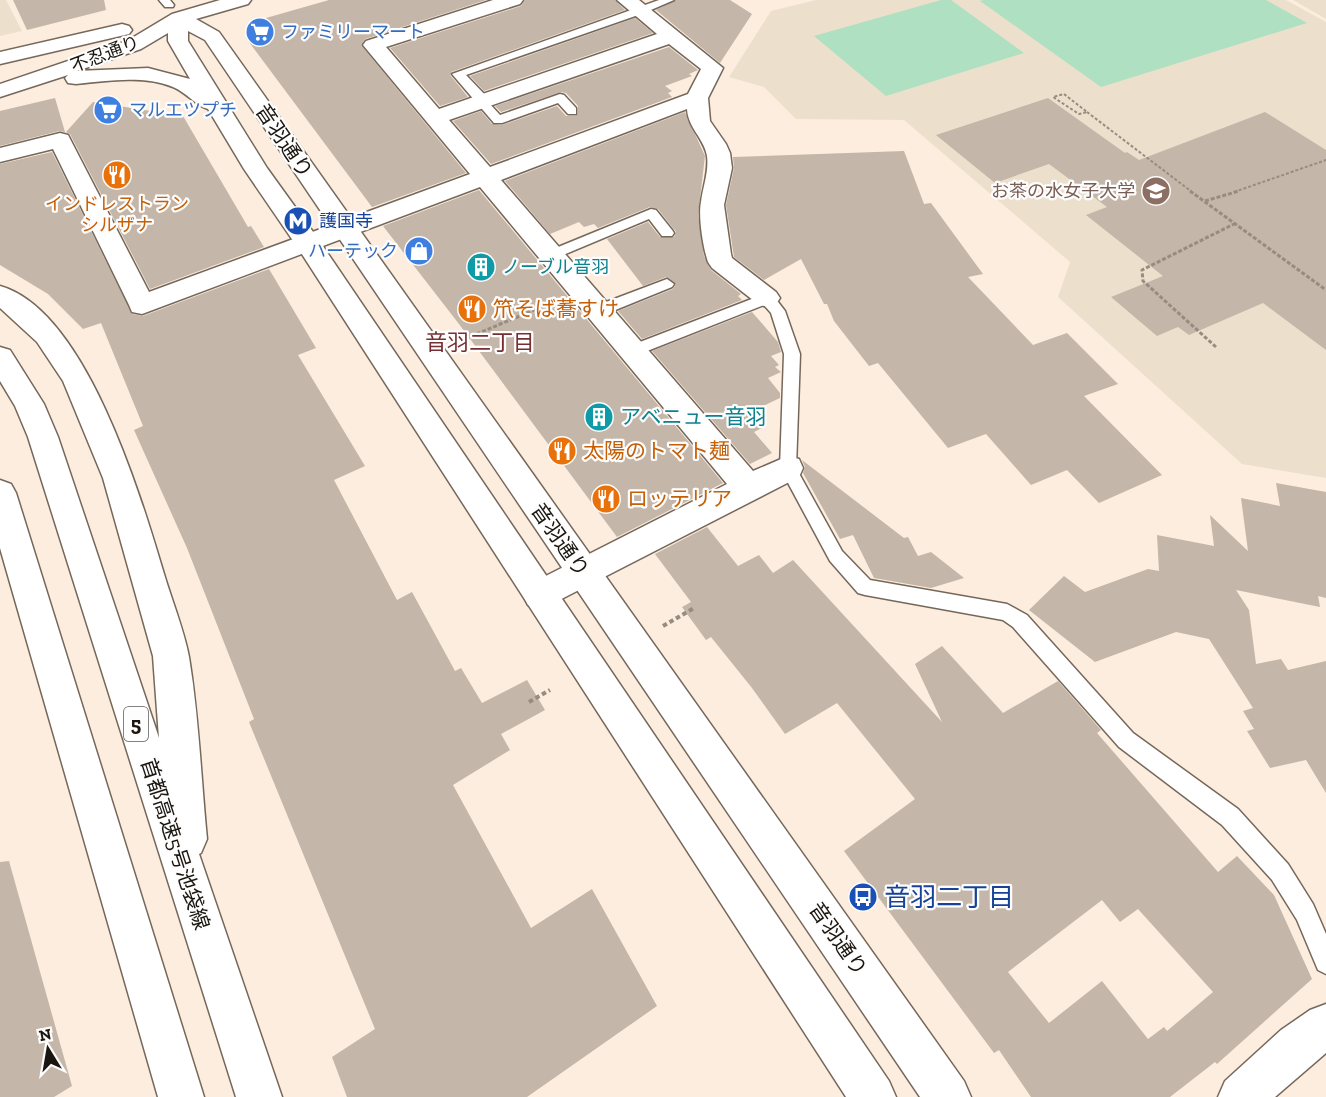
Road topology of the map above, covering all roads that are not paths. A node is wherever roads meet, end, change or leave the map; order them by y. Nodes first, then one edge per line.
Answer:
1 (241, 0) edge
2 (513, 0) edge
3 (669, 0) edge
4 (636, 7) edge
5 (171, 8) edge
6 (672, 36) junction
7 (0, 58) edge
8 (535, 83) junction
9 (1, 91) edge
10 (697, 98) junction
11 (482, 101) junction
12 (553, 101) junction
13 (572, 111) dead end
14 (434, 118) junction
15 (226, 119) junction
16 (0, 155) edge
17 (484, 176) junction
18 (344, 228) junction
19 (667, 233) dead end
20 (307, 242) junction
21 (551, 255) junction
22 (667, 284) dead end
23 (0, 295) edge
24 (767, 298) junction
25 (598, 310) junction
26 (632, 351) junction
27 (0, 357) edge
28 (788, 468) junction
29 (749, 488) junction
30 (0, 493) edge
31 (0, 552) edge
32 (583, 573) junction
33 (540, 595) junction
34 (59, 688) junction
35 (193, 900) junction
36 (1326, 962) edge
37 (1326, 1026) edge
38 (181, 1097) edge
39 (260, 1097) edge
40 (873, 1097) edge
41 (948, 1097) edge
42 (1241, 1097) edge

1 - 5 main road, 不忍通り
2 - 14 main road
3 - 4 lane
4 - 6 main road
4 - 11 lane
5 - 7 main road
5 - 9 main road, 不忍通り
5 - 15 main road, 音羽通り
5 - 18 main road, 音羽通り
6 - 8 main road
6 - 10 main road
8 - 11 main road
8 - 12 lane
9 - 15 main road
10 - 17 main road
10 - 24 main road
11 - 12 lane
11 - 14 main road
12 - 13 lane
14 - 17 main road
15 - 20 main road, 音羽通り
16 - 20 main road
17 - 18 main road
17 - 21 main road
18 - 20 main road
18 - 32 main road, 音羽通り
19 - 21 lane
20 - 33 main road, 音羽通り
21 - 25 main road
22 - 25 lane
23 - 35 main road
24 - 26 lane
24 - 28 lane
25 - 26 main road
26 - 29 main road
27 - 35 main road, 首都高速5号池袋線 / 5
28 - 29 main road
28 - 36 lane
29 - 32 main road
30 - 34 main road
31 - 34 main road
32 - 33 main road
32 - 41 main road, 音羽通り
33 - 40 main road, 音羽通り
34 - 38 main road
35 - 39 main road, 首都高速5号池袋線 / 5
37 - 42 main road

